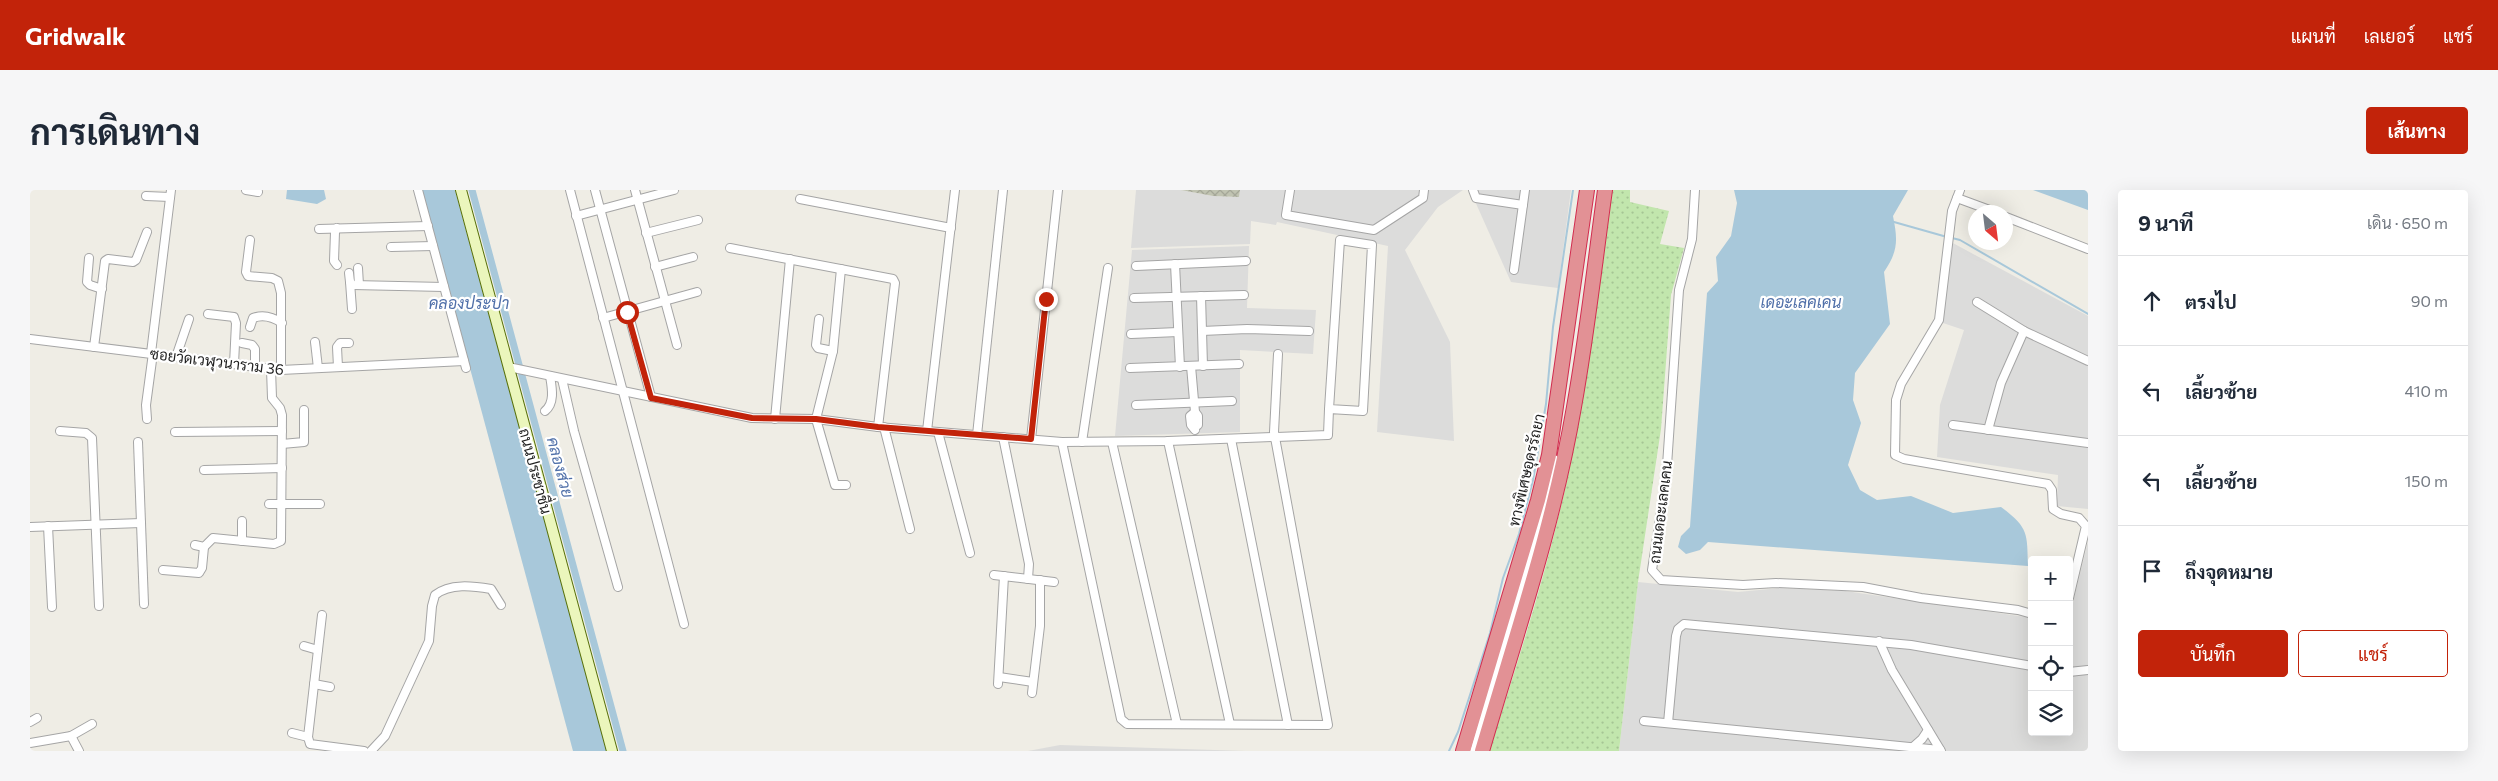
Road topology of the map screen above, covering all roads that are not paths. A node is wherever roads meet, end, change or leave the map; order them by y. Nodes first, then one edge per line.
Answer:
1 (246, 190) edge
2 (418, 190) edge
3 (461, 190) edge
4 (570, 190) edge
5 (595, 190) edge
6 (635, 190) edge
7 (674, 190) edge
8 (955, 190) edge
9 (1003, 190) edge
10 (1058, 190) edge
11 (1290, 190) edge
12 (1424, 190) edge
13 (1472, 190) edge
14 (1525, 190) edge
15 (1586, 190) edge
16 (1593, 190) edge
17 (1605, 190) edge
18 (1695, 190) edge
19 (258, 192) dead end
20 (170, 193) edge
21 (1959, 194) edge
22 (146, 196) dead end
23 (800, 199) dead end
24 (637, 200) junction
25 (1523, 205) junction
26 (1981, 205) edge
27 (600, 210) junction
28 (576, 216) junction
29 (2013, 219) edge
30 (698, 220) dead end
31 (428, 226) junction
32 (337, 228) junction
33 (951, 228) junction
34 (319, 229) dead end
35 (147, 232) dead end
36 (646, 233) junction
37 (250, 240) dead end
38 (433, 246) junction
39 (392, 248) dead end
40 (730, 248) dead end
41 (2088, 249) edge
42 (693, 257) dead end
43 (88, 258) dead end
44 (790, 259) junction
45 (1246, 261) dead end
46 (337, 264) dead end
47 (1175, 264) junction
48 (1136, 266) dead end
49 (655, 267) junction
50 (358, 268) dead end
51 (1108, 268) dead end
52 (841, 269) junction
53 (1514, 270) dead end
54 (349, 273) dead end
55 (350, 282) junction
56 (359, 285) junction
57 (444, 287) junction
58 (102, 289) junction
59 (697, 292) dead end
60 (1244, 295) dead end
61 (1201, 296) junction
62 (1176, 297) junction
63 (1134, 298) dead end
64 (664, 302) junction
65 (1977, 302) dead end
66 (352, 309) dead end
67 (627, 312) junction
68 (208, 314) dead end
69 (603, 318) junction
70 (189, 319) dead end
71 (819, 319) dead end
72 (282, 323) junction
73 (250, 327) dead end
74 (1202, 331) junction
75 (2024, 331) junction
76 (1178, 332) junction
77 (1310, 332) dead end
78 (1131, 334) dead end
79 (30, 339) edge
80 (315, 342) dead end
81 (242, 343) dead end
82 (349, 343) dead end
83 (677, 345) dead end
84 (94, 347) junction
85 (833, 351) junction
86 (152, 353) junction
87 (1278, 354) dead end
88 (176, 357) junction
89 (2088, 361) edge
90 (234, 364) junction
91 (1239, 364) dead end
92 (1180, 366) junction
93 (1191, 366) junction
94 (1203, 366) junction
95 (255, 367) junction
96 (338, 367) junction
97 (318, 368) junction
98 (1130, 368) dead end
99 (271, 369) junction
100 (281, 370) junction
101 (509, 371) junction
102 (550, 376) junction
103 (562, 379) junction
104 (624, 392) junction
105 (651, 398) junction
106 (1232, 401) dead end
107 (1194, 402) junction
108 (1136, 405) dead end
109 (1329, 409) junction
110 (304, 410) dead end
111 (545, 411) dead end
112 (147, 419) dead end
113 (775, 419) junction
114 (816, 419) junction
115 (1953, 425) dead end
116 (881, 427) junction
117 (1988, 430) junction
118 (60, 431) dead end
119 (927, 431) junction
120 (175, 432) dead end
121 (282, 432) junction
122 (938, 432) junction
123 (976, 435) junction
124 (1276, 436) junction
125 (1002, 437) junction
126 (1230, 438) junction
127 (1031, 439) junction
128 (1195, 440) junction
129 (1168, 441) junction
130 (138, 442) dead end
131 (1062, 442) junction
132 (1082, 442) junction
133 (1112, 442) junction
134 (2088, 443) edge
135 (282, 444) junction
136 (282, 468) junction
137 (204, 470) dead end
138 (846, 485) dead end
139 (269, 504) dead end
140 (282, 504) junction
141 (320, 504) dead end
142 (242, 521) dead end
143 (141, 523) junction
144 (96, 524) junction
145 (30, 526) edge
146 (48, 526) junction
147 (910, 529) dead end
148 (242, 541) junction
149 (194, 545) dead end
150 (204, 547) junction
151 (970, 553) dead end
152 (163, 570) dead end
153 (994, 575) dead end
154 (1004, 576) junction
155 (1028, 579) junction
156 (1040, 580) junction
157 (2073, 581) edge
158 (1054, 582) dead end
159 (618, 587) dead end
160 (144, 604) dead end
161 (501, 604) dead end
162 (99, 606) dead end
163 (52, 607) dead end
164 (2028, 613) edge
165 (322, 615) dead end
166 (684, 624) dead end
167 (1879, 641) junction
168 (304, 646) dead end
169 (318, 650) junction
170 (2028, 665) edge
171 (2088, 670) edge
172 (2073, 672) edge
173 (1033, 682) junction
174 (1032, 693) dead end
175 (1644, 721) dead end
176 (1668, 723) junction
177 (92, 724) dead end
178 (1176, 724) junction
179 (1230, 724) junction
180 (1288, 725) junction
181 (1928, 730) junction
182 (292, 733) dead end
183 (70, 736) junction
184 (308, 737) junction
185 (30, 742) edge
186 (1913, 747) junction
187 (78, 751) edge
188 (364, 751) edge
189 (371, 751) edge
190 (612, 751) edge
191 (1463, 751) edge
192 (1474, 751) edge
193 (1482, 751) edge
194 (1941, 751) edge

1 - 19 street
2 - 31 street
3 - 101 street, ถนนประชาชื่น
4 - 28 street
5 - 27 street
6 - 24 street
7 - 24 street
8 - 33 street
9 - 123 street
10 - 127 street
11 - 12 street
13 - 25 street
14 - 25 street
15 - 191 highway, ทางพิเศษอุดรรัถยา
16 - 192 street
17 - 193 highway
18 - 164 street, ถนนเดอะเลคเคน
20 - 22 street
20 - 86 street
21 - 26 street
21 - 157 street
23 - 33 street
24 - 27 street
24 - 36 street
25 - 53 street
27 - 28 street
27 - 67 street
28 - 69 street
29 - 41 street
30 - 36 street
31 - 32 street
31 - 38 street
32 - 34 street
32 - 46 street
33 - 119 street
35 - 58 street
36 - 49 street
37 - 72 street
38 - 39 street
38 - 57 street
40 - 44 street
42 - 49 street
43 - 58 street
44 - 52 street
44 - 113 street
45 - 47 street
47 - 48 street
47 - 62 street
49 - 64 street
50 - 56 street
51 - 132 street
52 - 85 street
52 - 116 street
54 - 55 street
55 - 56 street
55 - 66 street
56 - 57 street
57 - 96 street, ซอยวัดเวฬุวนาราม 36
58 - 84 street
59 - 64 street
60 - 61 street
61 - 62 street
61 - 74 street
62 - 63 street
62 - 76 street
64 - 67 street
64 - 83 street
65 - 75 street
67 - 69 street
67 - 105 street
68 - 90 street
69 - 104 street
70 - 88 street
71 - 85 street
72 - 73 street
72 - 100 street
74 - 77 street
74 - 94 street
75 - 89 street
75 - 117 street
76 - 78 street
76 - 92 street
79 - 84 street, ซอยวัดเวฬุวนาราม 36
80 - 97 street
81 - 95 street
82 - 96 street
84 - 86 street, ซอยวัดเวฬุวนาราม 36
85 - 114 street
86 - 88 street, ซอยวัดเวฬุวนาราม 36
86 - 112 street
87 - 124 street
88 - 90 street, ซอยวัดเวฬุวนาราม 36
90 - 95 street, ซอยวัดเวฬุวนาราม 36
91 - 94 street
92 - 93 street
92 - 98 street
93 - 94 street
93 - 107 street
95 - 99 street, ซอยวัดเวฬุวนาราม 36
96 - 97 street, ซอยวัดเวฬุวนาราม 36
97 - 100 street, ซอยวัดเวฬุวนาราม 36
99 - 100 street, ซอยวัดเวฬุวนาราม 36
99 - 121 street
101 - 102 street
101 - 190 street, ถนนประชาชื่น
102 - 103 street
102 - 111 street
103 - 104 street
103 - 159 street
104 - 105 street
104 - 166 street
105 - 113 street
106 - 107 street
107 - 108 street
107 - 128 street
109 - 109 street
109 - 124 street
110 - 135 street
113 - 114 street
114 - 116 street
114 - 138 street
115 - 117 street
116 - 119 street
116 - 147 street
117 - 134 street
118 - 144 street
119 - 122 street
120 - 121 street
121 - 135 street
122 - 123 street
122 - 151 street
123 - 125 street
124 - 126 street
124 - 180 street
125 - 127 street
125 - 155 street
126 - 128 street
126 - 180 street
127 - 131 street
128 - 129 street
129 - 133 street
129 - 179 street
130 - 143 street
131 - 132 street
131 - 178 street
132 - 133 street
133 - 178 street
135 - 136 street
136 - 137 street
136 - 140 street
139 - 140 street
140 - 141 street
140 - 148 street
142 - 148 street
143 - 144 street
143 - 160 street
144 - 146 street
144 - 162 street
145 - 146 street
146 - 163 street
148 - 150 street
149 - 150 street
150 - 152 street
153 - 154 street
154 - 155 street
154 - 173 street
155 - 156 street
156 - 158 street
156 - 173 street
161 - 189 street
165 - 169 street
167 - 170 street
167 - 176 street
167 - 181 street
168 - 169 street
169 - 184 street
171 - 172 street
173 - 174 street
175 - 176 street
176 - 186 street
177 - 183 street
178 - 179 street
179 - 180 street
181 - 186 street
181 - 194 street
182 - 184 street
183 - 185 street
183 - 187 street
184 - 188 street
186 - 194 street

